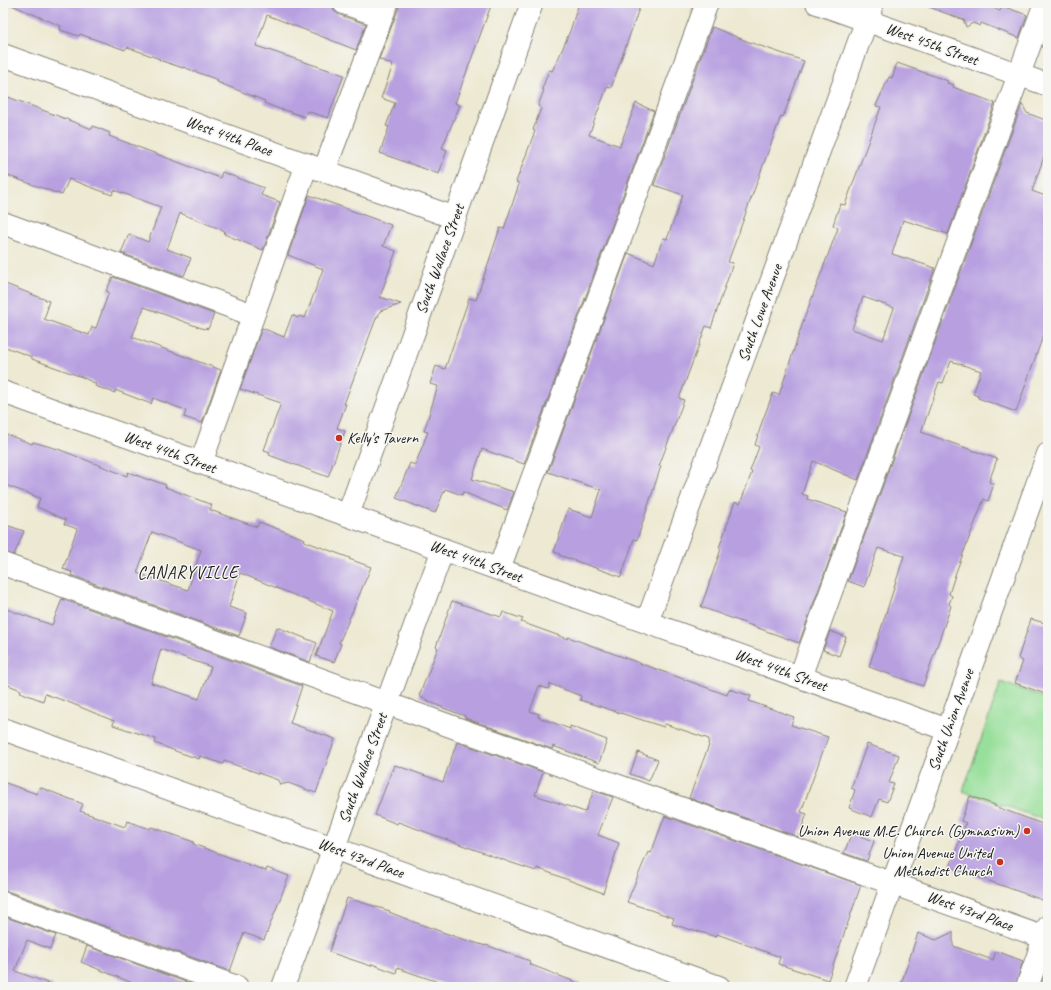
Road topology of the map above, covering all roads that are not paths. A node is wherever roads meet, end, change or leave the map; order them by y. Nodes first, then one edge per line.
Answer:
1 (344, 3) edge
2 (532, 3) edge
3 (707, 3) edge
4 (817, 3) edge
5 (1046, 3) edge
6 (384, 10) edge
7 (870, 12) edge
8 (3, 55) edge
9 (1019, 75) junction
10 (1048, 85) edge
11 (315, 168) junction
12 (455, 218) junction
13 (3, 223) edge
14 (253, 315) junction
15 (3, 392) edge
16 (1048, 454) edge
17 (201, 463) junction
18 (348, 515) junction
19 (443, 549) junction
20 (3, 564) edge
21 (499, 569) junction
22 (647, 622) junction
23 (800, 677) junction
24 (387, 703) junction
25 (3, 730) edge
26 (948, 730) junction
27 (334, 849) junction
28 (892, 883) junction
29 (3, 904) edge
30 (1047, 935) edge
31 (237, 987) edge
32 (283, 987) edge
33 (719, 987) edge
34 (855, 987) edge
35 (1026, 987) edge

1 - 6 street
2 - 12 street, South Wallace Street
3 - 21 street
4 - 7 street, West 45th Street
5 - 9 street
6 - 11 street
7 - 9 street, West 45th Street
7 - 22 street, South Lowe Avenue
8 - 11 street, West 44th Place
9 - 10 street, West 45th Street
9 - 23 street
11 - 12 street, West 44th Place
11 - 14 street
12 - 18 street, South Wallace Street
13 - 14 street
14 - 17 street
15 - 17 street, West 44th Street
16 - 26 street, South Union Avenue
17 - 18 street, West 44th Street
18 - 19 street, West 44th Street
19 - 21 street, West 44th Street
19 - 24 street, South Wallace Street
20 - 24 street, West 43rd Place
21 - 22 street, West 44th Street
22 - 23 street, West 44th Street
23 - 26 street, West 44th Street
24 - 27 street, South Wallace Street
24 - 28 street, West 43rd Place
25 - 27 street, West 43rd Place
26 - 28 street, South Union Avenue
27 - 32 street, South Wallace Street
27 - 33 street, West 43rd Place
28 - 30 street, West 43rd Place
28 - 34 street, South Union Avenue
29 - 31 street
30 - 35 street

